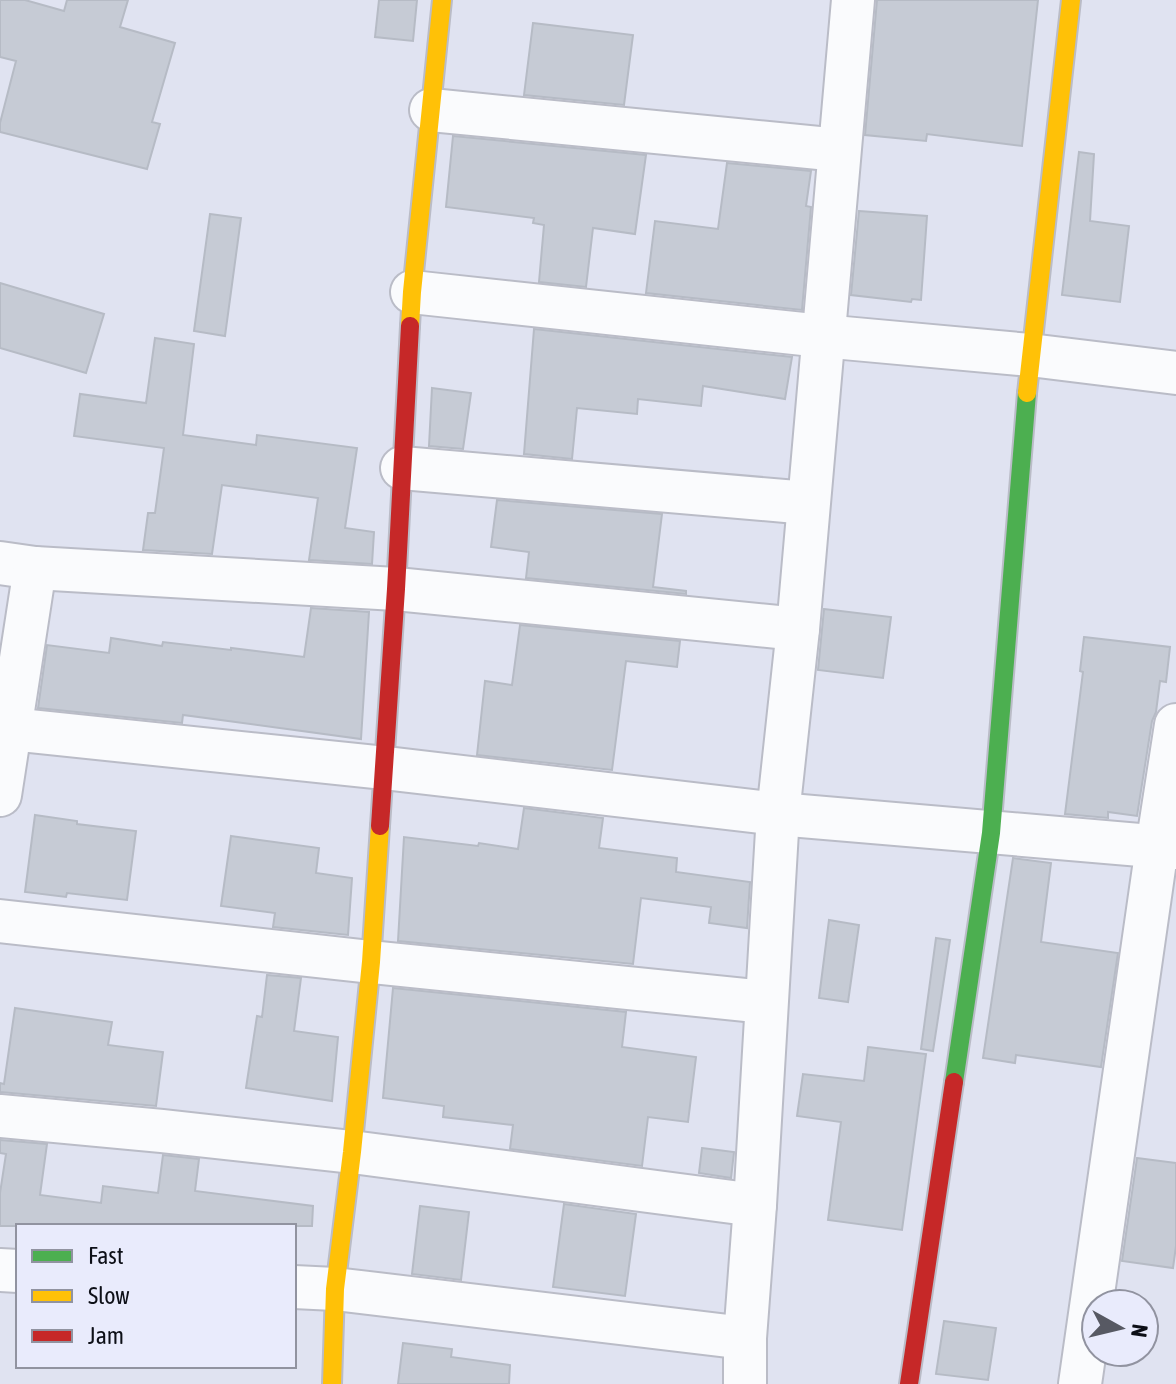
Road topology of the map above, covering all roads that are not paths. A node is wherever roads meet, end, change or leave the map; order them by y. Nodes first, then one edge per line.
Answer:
1 (442, 0) edge
2 (853, 0) edge
3 (1071, 0) edge
4 (431, 110) junction
5 (839, 150) junction
6 (412, 292) junction
7 (822, 336) junction
8 (1030, 355) junction
9 (1176, 373) edge
10 (402, 468) junction
11 (808, 503) junction
12 (18, 566) edge
13 (396, 589) junction
14 (798, 629) junction
15 (1176, 725) edge
16 (5, 728) edge
17 (385, 768) junction
18 (0, 795) edge
19 (778, 814) junction
20 (991, 833) junction
21 (1166, 848) edge
22 (0, 921) edge
23 (371, 962) junction
24 (766, 1002) junction
25 (0, 1116) edge
26 (352, 1152) junction
27 (755, 1205) junction
28 (296, 1287) edge
29 (335, 1289) junction
30 (745, 1338) junction
31 (332, 1384) edge
32 (745, 1384) edge
33 (909, 1384) edge
34 (1080, 1384) edge

1 - 4 street
2 - 5 street
3 - 8 street
4 - 5 street
4 - 6 street
5 - 7 street
6 - 7 street
6 - 10 street
7 - 8 street
7 - 11 street
8 - 9 street
8 - 20 street
10 - 11 street
10 - 13 street
11 - 14 street
12 - 13 street
12 - 16 street
13 - 14 street
13 - 17 street
14 - 19 street
15 - 21 street
16 - 17 street
16 - 18 street
17 - 19 street
17 - 23 street
19 - 20 street
19 - 24 street
20 - 21 street
20 - 33 street
21 - 34 street
22 - 23 street
23 - 24 street
23 - 26 street
24 - 27 street
25 - 26 street
26 - 27 street
26 - 29 street
27 - 30 street
28 - 29 street
29 - 30 street
29 - 31 street
30 - 32 street

